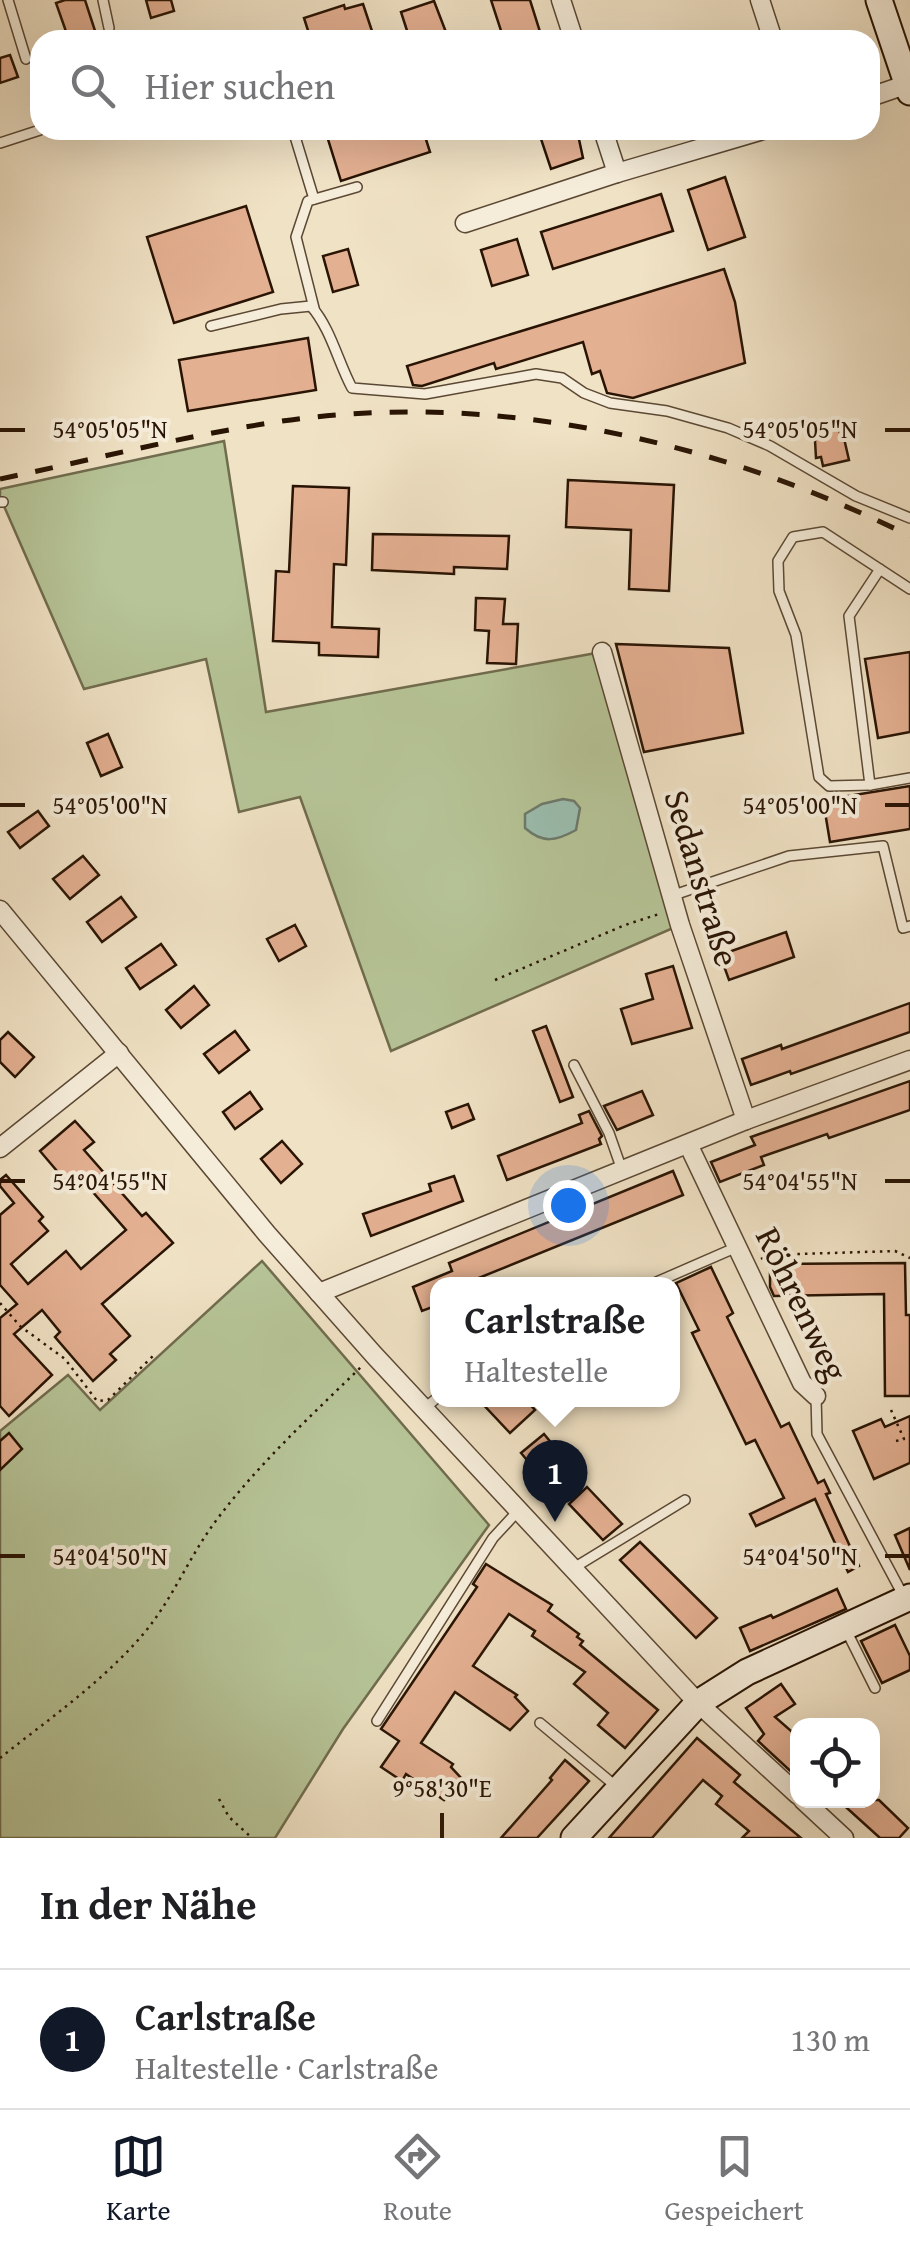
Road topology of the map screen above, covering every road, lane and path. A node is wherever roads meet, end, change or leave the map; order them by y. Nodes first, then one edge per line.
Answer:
1 (8, 0) edge
2 (103, 0) edge
3 (561, 0) edge
4 (760, 0) edge
5 (879, 0) edge
6 (109, 28) dead end
7 (571, 30) edge
8 (770, 30) edge
9 (26, 59) dead end
10 (909, 88) edge
11 (880, 94) edge
12 (30, 133) edge
13 (296, 140) edge
14 (606, 140) edge
15 (729, 140) edge
16 (0, 143) edge
17 (616, 173) junction
18 (357, 188) dead end
19 (314, 199) junction
20 (465, 223) dead end
21 (314, 309) junction
22 (210, 326) dead end
23 (910, 518) edge
24 (880, 569) junction
25 (910, 589) edge
26 (602, 652) dead end
27 (910, 778) edge
28 (870, 785) junction
29 (673, 903) junction
30 (0, 910) edge
31 (910, 926) edge
32 (495, 980) dead end
33 (119, 1053) junction
34 (910, 1060) edge
35 (574, 1065) dead end
36 (746, 1120) junction
37 (688, 1144) junction
38 (0, 1148) edge
39 (622, 1170) junction
40 (737, 1246) junction
41 (910, 1258) edge
42 (747, 1267) junction
43 (668, 1277) edge
44 (319, 1293) junction
45 (0, 1303) edge
46 (155, 1354) dead end
47 (374, 1355) junction
48 (816, 1396) joint
49 (430, 1401) edge
50 (435, 1407) edge
51 (892, 1410) dead end
52 (892, 1442) dead end
53 (685, 1500) dead end
54 (518, 1510) junction
55 (572, 1569) junction
56 (908, 1599) edge
57 (845, 1627) junction
58 (875, 1688) dead end
59 (698, 1703) junction
60 (377, 1720) dead end
61 (540, 1722) dead end
62 (0, 1758) edge
63 (618, 1788) junction
64 (790, 1788) edge
65 (219, 1799) dead end
66 (812, 1808) edge
67 (252, 1838) edge
68 (574, 1838) edge
69 (844, 1838) edge

1 - 9 lane
2 - 6 lane
3 - 7 street
4 - 8 street
5 - 10 street
10 - 11 street
12 - 16 lane
13 - 19 lane
14 - 17 street
15 - 17 street
17 - 20 street
18 - 19 lane
19 - 21 lane
21 - 22 lane
21 - 23 lane
24 - 25 lane
24 - 28 lane
24 - 28 lane
26 - 29 street, Sedanstraße
27 - 28 lane
29 - 31 lane
29 - 32 path
29 - 36 street, Sedanstraße
30 - 33 street
33 - 38 street
33 - 44 street
34 - 36 street
35 - 39 lane
36 - 37 street
37 - 39 street
37 - 40 street, Röhrenweg
39 - 44 street
40 - 42 street, Röhrenweg
40 - 43 lane
41 - 42 path
42 - 48 street, Röhrenweg
44 - 47 street
45 - 46 path
47 - 49 street
47 - 62 path
48 - 56 lane, Röhrenweg
50 - 54 street
51 - 52 path
53 - 55 lane
54 - 55 street
54 - 60 lane
55 - 59 street
56 - 57 street
57 - 58 lane
57 - 59 street
59 - 63 street
59 - 64 street
61 - 63 lane
63 - 68 street
65 - 67 path
66 - 69 street

